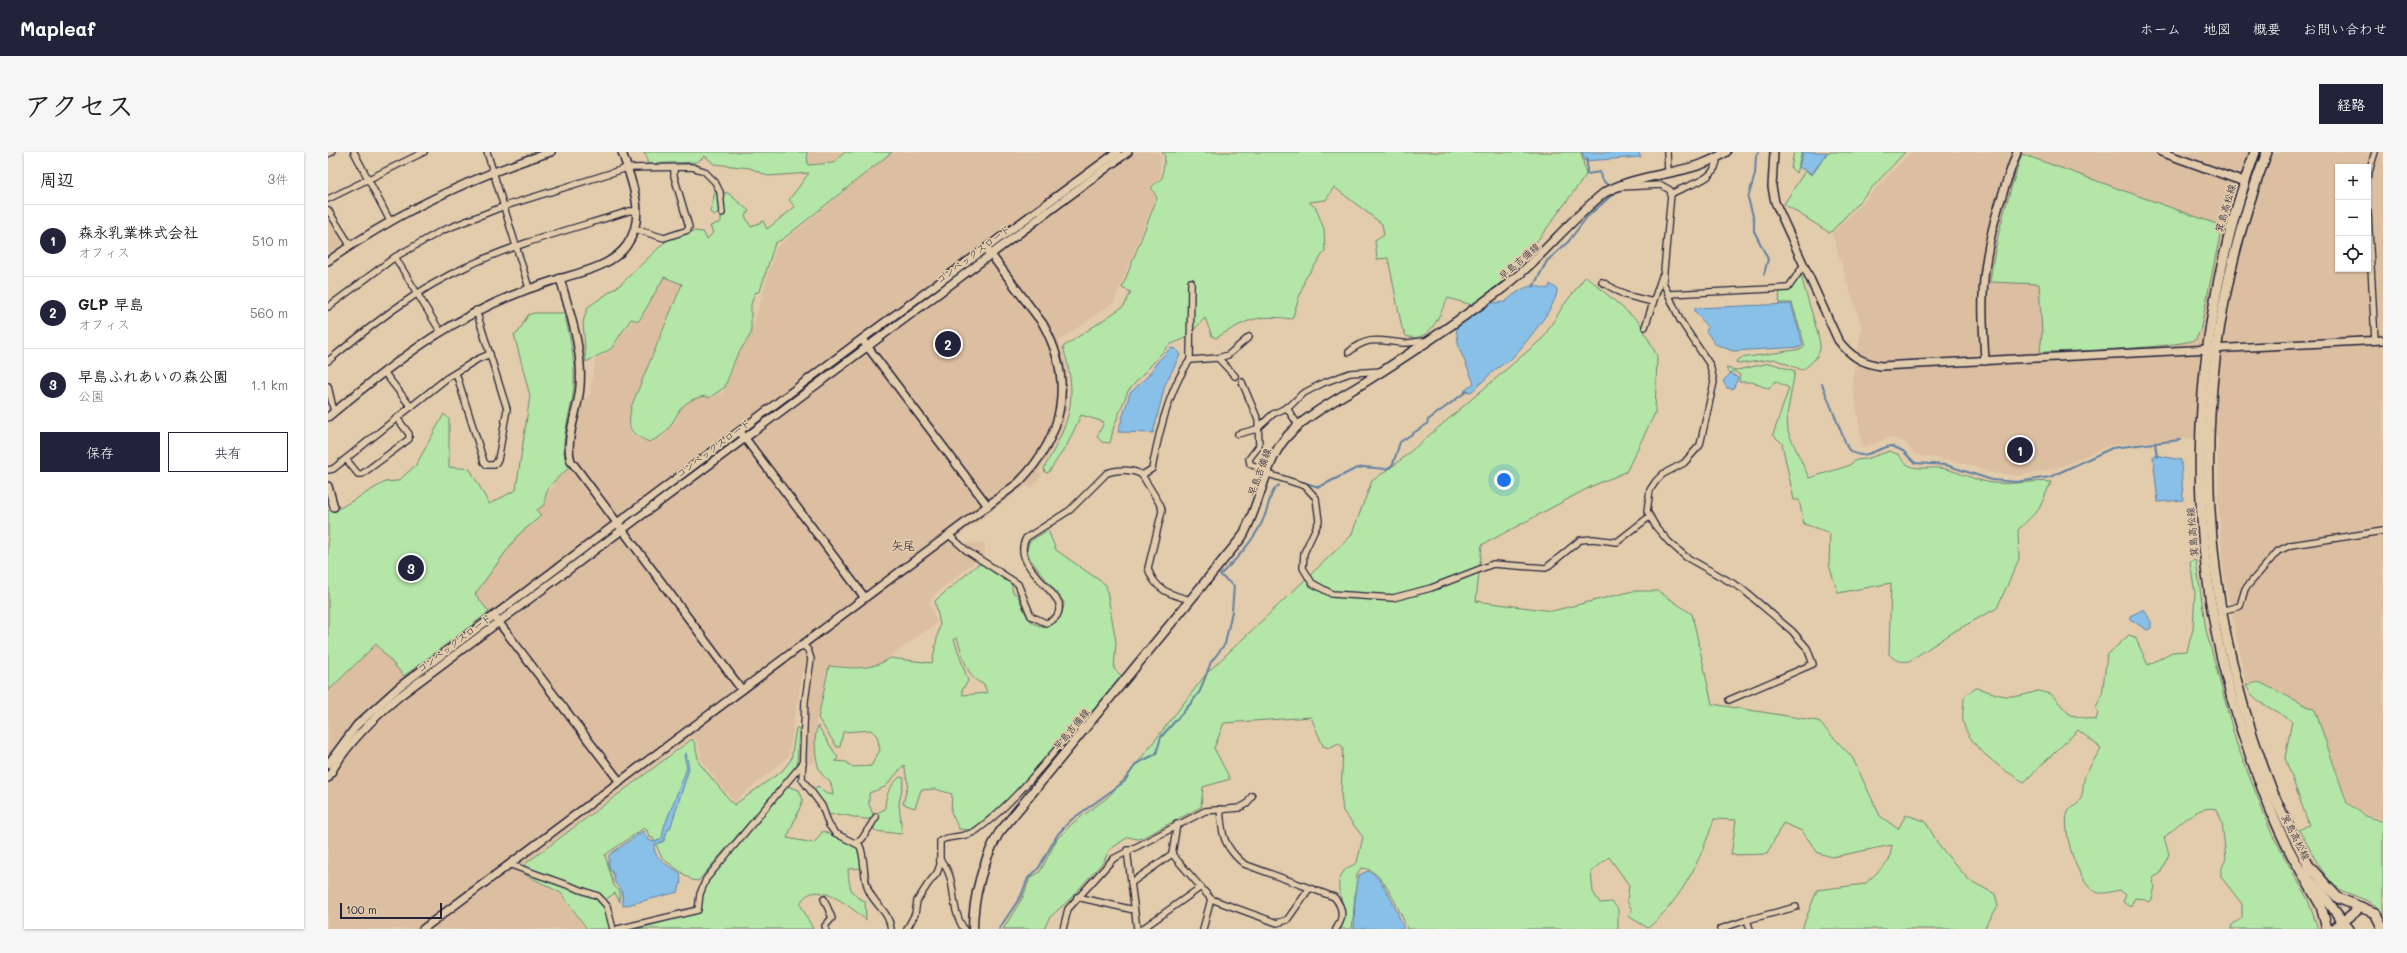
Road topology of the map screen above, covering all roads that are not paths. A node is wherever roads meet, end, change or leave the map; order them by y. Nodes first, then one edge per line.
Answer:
1 (332, 152) edge
2 (354, 152) edge
3 (424, 152) edge
4 (487, 152) edge
5 (551, 152) edge
6 (622, 152) edge
7 (1116, 152) edge
8 (1128, 152) edge
9 (1667, 152) edge
10 (1726, 152) edge
11 (1774, 152) edge
12 (2017, 152) edge
13 (2161, 152) edge
14 (2255, 152) edge
15 (2267, 152) edge
16 (2375, 152) edge
17 (328, 154) edge
18 (1716, 158) junction
19 (2371, 165) edge
20 (627, 168) junction
21 (674, 168) junction
22 (493, 171) junction
23 (1668, 172) junction
24 (368, 179) junction
25 (2244, 182) junction
26 (1616, 186) junction
27 (1670, 194) junction
28 (328, 199) edge
29 (502, 207) junction
30 (328, 210) edge
31 (637, 211) junction
32 (722, 212) dead end
33 (390, 221) junction
34 (635, 229) junction
35 (2369, 236) edge
36 (350, 245) junction
37 (516, 248) junction
38 (988, 251) junction
39 (395, 257) junction
40 (328, 261) edge
41 (1804, 265) junction
42 (1663, 274) junction
43 (560, 278) junction
44 (1191, 282) dead end
45 (1602, 282) dead end
46 (529, 288) junction
47 (417, 293) junction
48 (1669, 294) junction
49 (1653, 302) junction
50 (328, 307) edge
51 (476, 310) junction
52 (1645, 327) dead end
53 (440, 331) junction
54 (1249, 337) dead end
55 (862, 339) junction
56 (2375, 340) junction
57 (2383, 340) edge
58 (1428, 341) junction
59 (867, 346) junction
60 (2211, 349) junction
61 (1349, 352) dead end
62 (490, 354) junction
63 (1218, 358) junction
64 (1190, 360) junction
65 (328, 361) edge
66 (1985, 361) junction
67 (1383, 371) junction
68 (384, 372) junction
69 (456, 373) junction
70 (1236, 376) dead end
71 (1242, 382) dead end
72 (328, 386) edge
73 (411, 407) junction
74 (1286, 407) junction
75 (334, 412) junction
76 (328, 417) edge
77 (397, 418) junction
78 (1300, 426) junction
79 (1257, 429) junction
80 (742, 434) junction
81 (1238, 434) dead end
82 (346, 459) junction
83 (328, 470) edge
84 (1268, 473) junction
85 (1142, 475) junction
86 (328, 486) edge
87 (329, 494) edge
88 (988, 506) junction
89 (334, 508) dead end
90 (1649, 517) junction
91 (620, 527) junction
92 (2383, 531) edge
93 (949, 535) junction
94 (865, 598) junction
95 (1191, 600) junction
96 (2221, 611) junction
97 (497, 619) junction
98 (803, 645) junction
99 (742, 690) junction
100 (1729, 700) dead end
101 (1085, 727) junction
102 (803, 763) junction
103 (328, 764) edge
104 (328, 778) edge
105 (620, 782) junction
106 (1252, 796) dead end
107 (1220, 809) junction
108 (876, 817) dead end
109 (1177, 824) junction
110 (856, 843) junction
111 (1127, 850) junction
112 (1172, 854) junction
113 (940, 860) junction
114 (511, 865) junction
115 (2305, 868) junction
116 (1131, 883) junction
117 (1201, 887) junction
118 (1310, 889) junction
119 (1077, 897) junction
120 (824, 899) dead end
121 (1211, 899) junction
122 (1796, 907) dead end
123 (2360, 907) junction
124 (1134, 910) junction
125 (1748, 920) junction
126 (2342, 921) junction
127 (972, 927) edge
128 (423, 929) edge
129 (613, 929) edge
130 (618, 929) edge
131 (826, 929) edge
132 (891, 929) edge
133 (907, 929) edge
134 (964, 929) edge
135 (1063, 929) edge
136 (1137, 929) edge
137 (1142, 929) edge
138 (1203, 929) edge
139 (1336, 929) edge
140 (1720, 929) edge
141 (1750, 929) edge
142 (2327, 929) edge
143 (2334, 929) edge
144 (2349, 929) edge
145 (2382, 929) edge

1 - 17 street
2 - 24 street
3 - 24 street
4 - 22 street
5 - 22 street
6 - 20 street
7 - 38 street, コンベックスロード
8 - 38 street, コンベックスロード
9 - 23 street
10 - 18 main road, 早島吉備線
11 - 41 street
12 - 66 street
13 - 25 street
14 - 25 main road, 箕島高松線
15 - 60 main road, 箕島高松線
16 - 19 street
18 - 23 main road, 早島吉備線
18 - 27 street
20 - 21 street
20 - 29 street
20 - 31 street
21 - 32 street
21 - 34 street
22 - 29 street
22 - 33 street
23 - 26 main road, 早島吉備線
24 - 28 street
24 - 33 street
25 - 60 main road, 箕島高松線
26 - 27 street
26 - 58 main road, 早島吉備線
27 - 42 street
29 - 37 street
29 - 39 street
30 - 36 street
31 - 34 street
31 - 37 street
33 - 36 street
34 - 43 street
35 - 56 street
36 - 40 street
37 - 46 street
37 - 47 street
38 - 55 street, コンベックスロード
38 - 59 street, コンベックスロード
38 - 88 street
39 - 47 street
39 - 50 street
41 - 48 street
41 - 66 street
42 - 48 street
42 - 49 street
43 - 46 street
43 - 91 street
44 - 64 street
45 - 49 street
46 - 51 street
47 - 53 street
47 - 65 street
48 - 90 street
49 - 52 street
51 - 53 street
51 - 62 street
53 - 68 street
54 - 63 street
55 - 59 street
55 - 80 street, コンベックスロード
56 - 57 street
56 - 60 street
58 - 61 street
58 - 67 main road, 早島吉備線
59 - 80 street, コンベックスロード
59 - 88 street
60 - 66 street
60 - 96 main road, 箕島高松線
60 - 115 main road, 箕島高松線
62 - 69 street
62 - 69 street
63 - 64 street
63 - 70 street
64 - 85 street
67 - 74 street
67 - 78 main road, 早島吉備線
68 - 73 street
68 - 75 street
69 - 73 street
71 - 79 street
72 - 75 street
73 - 77 street
74 - 78 street
74 - 79 street
75 - 76 street
77 - 82 street
77 - 82 street
78 - 84 main road, 早島吉備線
79 - 81 street
79 - 84 street
80 - 91 street, コンベックスロード
80 - 94 street
82 - 83 street
84 - 90 street
84 - 95 main road, 早島吉備線
85 - 93 street
85 - 95 street
86 - 87 street
87 - 89 street
88 - 93 street
90 - 100 street
91 - 97 street, コンベックスロード
91 - 99 street
92 - 96 street
93 - 94 street
94 - 98 street
95 - 101 main road, 早島吉備線
96 - 115 main road, 箕島高松線
97 - 103 street, コンベックスロード
97 - 104 street, コンベックスロード
97 - 105 street
98 - 99 street
98 - 102 street
99 - 105 street
101 - 113 street
101 - 127 main road, 早島吉備線
102 - 110 street
102 - 130 street
105 - 114 street
106 - 107 street
107 - 109 street
107 - 118 street
108 - 110 street
109 - 111 street
109 - 112 street
110 - 132 street
111 - 116 street
111 - 119 street
112 - 116 street
112 - 117 street
113 - 133 street
113 - 134 street
114 - 128 street
114 - 129 street
115 - 123 main road
115 - 126 main road, 箕島高松線
115 - 142 main road
116 - 124 street
117 - 121 street
117 - 137 street
118 - 121 street
118 - 139 street
119 - 124 street
119 - 135 street
120 - 131 street
121 - 138 street
122 - 125 street
123 - 126 main road
123 - 145 main road
124 - 136 street
125 - 140 street
125 - 141 street
126 - 143 main road
126 - 144 main road, 箕島高松線

